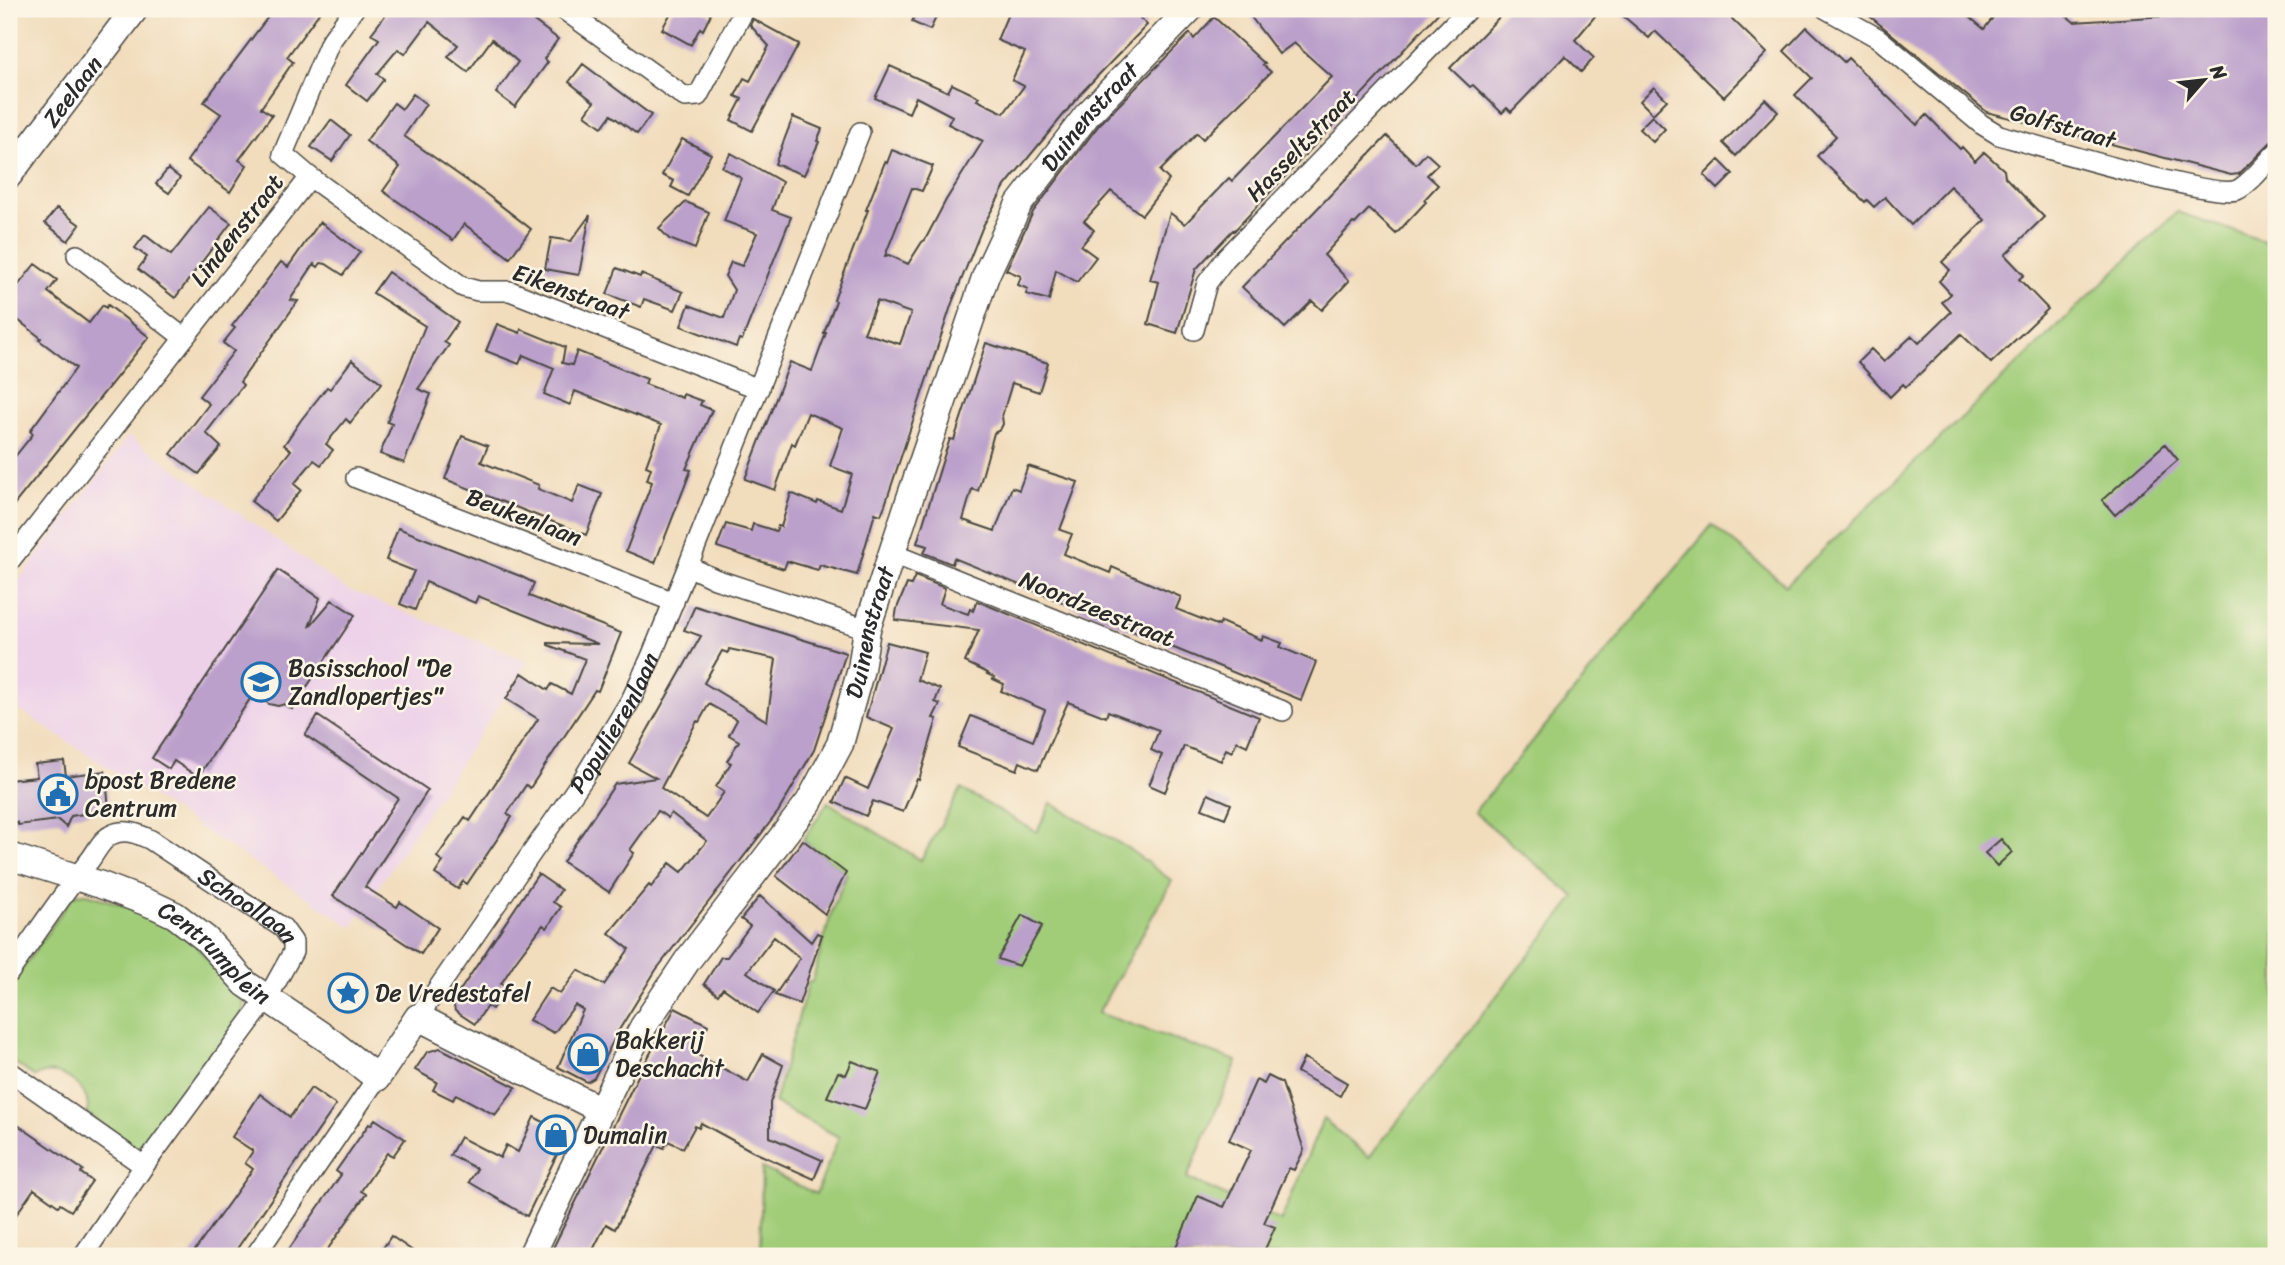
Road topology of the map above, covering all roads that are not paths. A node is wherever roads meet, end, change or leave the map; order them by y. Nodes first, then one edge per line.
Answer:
1 (135, 9) edge
2 (354, 9) edge
3 (563, 9) edge
4 (745, 9) edge
5 (1190, 9) edge
6 (1468, 9) edge
7 (1826, 9) edge
8 (1167, 18) edge
9 (860, 132) dead end
10 (2276, 153) edge
11 (9, 172) edge
12 (310, 177) junction
13 (76, 255) dead end
14 (1194, 330) dead end
15 (184, 338) junction
16 (759, 389) junction
17 (356, 478) dead end
18 (13, 549) edge
19 (891, 553) junction
20 (688, 566) junction
21 (674, 603) junction
22 (867, 629) junction
23 (1283, 711) dead end
24 (9, 856) edge
25 (75, 876) junction
26 (9, 974) edge
27 (268, 997) junction
28 (418, 1017) junction
29 (9, 1071) edge
30 (377, 1077) junction
31 (601, 1110) junction
32 (144, 1166) junction
33 (83, 1256) edge
34 (255, 1256) edge
35 (531, 1256) edge

1 - 11 street, Zeelaan
2 - 12 street, Lindenstraat
3 - 4 street
5 - 8 street, Duinenstraat
6 - 14 street, Hasseltstraat
7 - 10 street, Golfstraat
8 - 19 street, Duinenstraat
9 - 16 street, Populierenlaan
12 - 15 street, Lindenstraat
12 - 16 street, Eikenstraat
13 - 15 street
15 - 18 street, Lindenstraat
16 - 20 street, Populierenlaan
17 - 21 street, Beukenlaan
19 - 22 street, Duinenstraat
19 - 23 street, Noordzeestraat
20 - 21 street, Populierenlaan
20 - 22 street
21 - 28 street, Populierenlaan
22 - 31 street, Duinenstraat
24 - 25 street, Centrumplein
25 - 26 street
25 - 27 street, Centrumplein
25 - 27 street, Schoollaan
27 - 30 street
27 - 32 street, Centrumplein
28 - 30 street, Populierenlaan
28 - 31 street
29 - 32 street
30 - 34 street, Populierenlaan
31 - 35 street, Duinenstraat
32 - 33 street, Centrumplein

